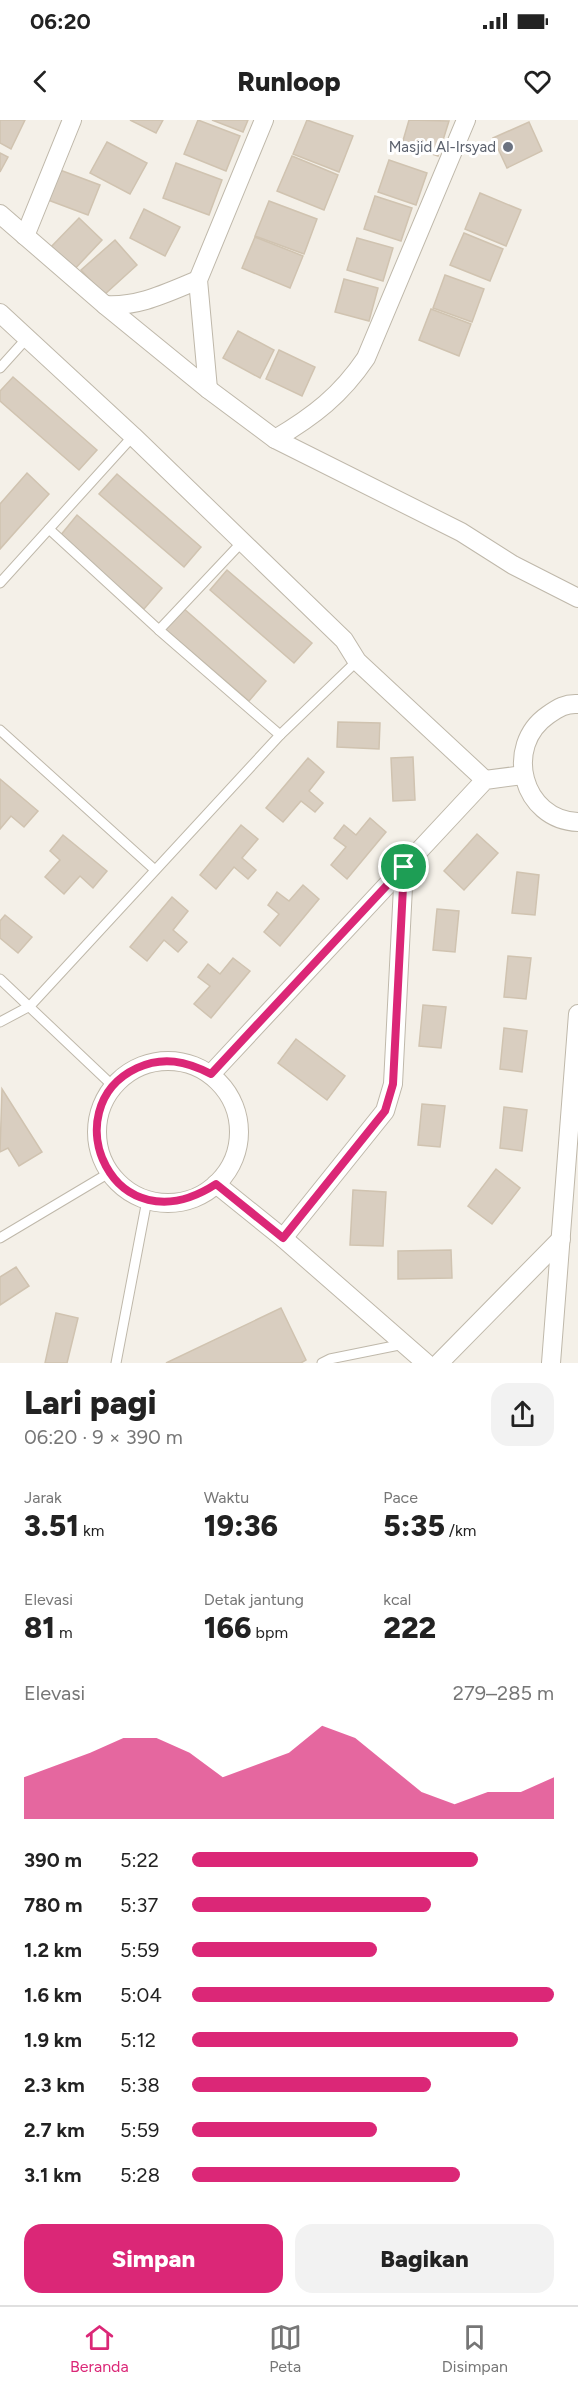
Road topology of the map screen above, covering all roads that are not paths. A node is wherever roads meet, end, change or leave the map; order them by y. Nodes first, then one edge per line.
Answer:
1 (72, 120) edge
2 (264, 120) edge
3 (466, 120) edge
4 (0, 214) edge
5 (25, 236) junction
6 (198, 280) junction
7 (105, 305) junction
8 (0, 313) edge
9 (27, 338) junction
10 (0, 368) edge
11 (208, 389) junction
12 (133, 436) junction
13 (275, 439) junction
14 (49, 529) junction
15 (242, 542) junction
16 (0, 583) edge
17 (578, 598) edge
18 (159, 630) junction
19 (357, 661) junction
20 (578, 704) edge
21 (0, 730) edge
22 (280, 735) junction
23 (523, 775) junction
24 (485, 780) junction
25 (578, 822) edge
26 (404, 867) junction
27 (155, 870) junction
28 (0, 979) edge
29 (30, 1006) junction
30 (578, 1014) edge
31 (0, 1022) edge
32 (211, 1074) junction
33 (113, 1086) junction
34 (574, 1123) edge
35 (109, 1173) junction
36 (216, 1184) junction
37 (147, 1200) junction
38 (0, 1238) edge
39 (283, 1238) junction
40 (561, 1239) junction
41 (405, 1344) junction
42 (116, 1363) edge
43 (322, 1363) edge
44 (426, 1363) edge
45 (439, 1363) edge
46 (551, 1363) edge

1 - 5 street
2 - 6 street
3 - 13 street
4 - 5 street
5 - 7 street
6 - 7 street
6 - 11 street
7 - 11 street
8 - 9 street
9 - 10 lane
9 - 12 street
11 - 13 street
12 - 14 lane
12 - 15 street
13 - 17 street
14 - 16 lane
14 - 18 lane
15 - 18 lane
15 - 19 street
18 - 22 lane
19 - 22 lane
19 - 24 street
20 - 23 street
21 - 27 lane
22 - 27 lane
23 - 24 street
23 - 25 street
24 - 26 street
26 - 32 street
26 - 39 street
27 - 29 lane
28 - 29 lane
29 - 31 lane
29 - 33 lane
30 - 34 street
32 - 33 street
32 - 36 street
33 - 35 street
34 - 40 street
35 - 37 street
35 - 38 lane
36 - 37 street
36 - 39 street
37 - 42 lane
39 - 41 street
40 - 45 street
40 - 46 street
41 - 43 lane
41 - 44 street

